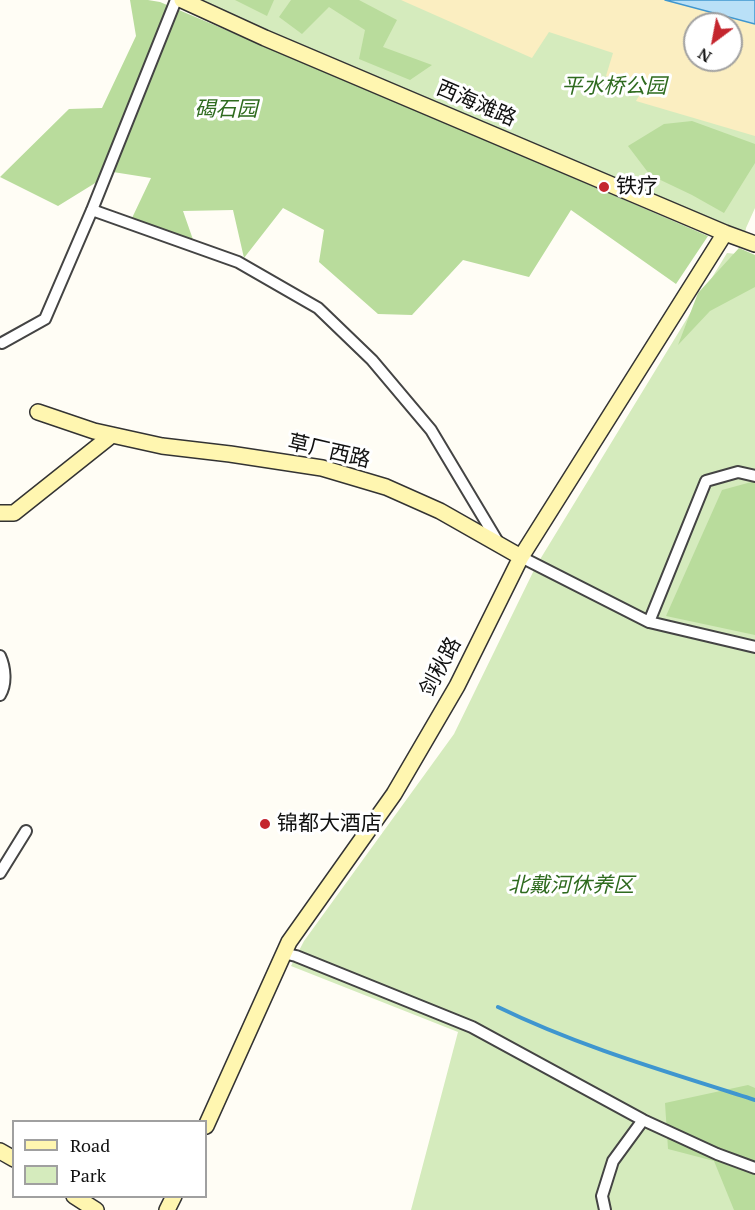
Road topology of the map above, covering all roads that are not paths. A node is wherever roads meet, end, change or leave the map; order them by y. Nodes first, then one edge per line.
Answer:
1 (176, 0) edge
2 (182, 0) edge
3 (92, 210) junction
4 (725, 233) junction
5 (755, 244) edge
6 (2, 343) dead end
7 (38, 412) dead end
8 (112, 435) junction
9 (755, 476) edge
10 (0, 513) edge
11 (500, 545) junction
12 (521, 557) junction
13 (649, 622) junction
14 (755, 647) edge
15 (0, 656) edge
16 (0, 695) edge
17 (26, 831) dead end
18 (0, 873) edge
19 (283, 953) junction
20 (643, 1120) junction
21 (207, 1124) edge
22 (755, 1168) edge
23 (76, 1198) edge
24 (96, 1210) edge
25 (604, 1210) edge

1 - 3 street
2 - 4 main road, 西海滩路
3 - 6 street
3 - 11 street
4 - 5 main road, 西海滩路
4 - 12 main road, 剑秋路
7 - 8 main road, 草厂西路
8 - 10 main road
8 - 11 main road, 草厂西路
9 - 13 street
11 - 12 main road, 草厂西路
12 - 13 street
12 - 19 main road, 剑秋路
13 - 14 street
15 - 16 street
17 - 18 street
19 - 20 street
19 - 21 main road, 剑秋路
20 - 22 street
20 - 25 street
23 - 24 main road

